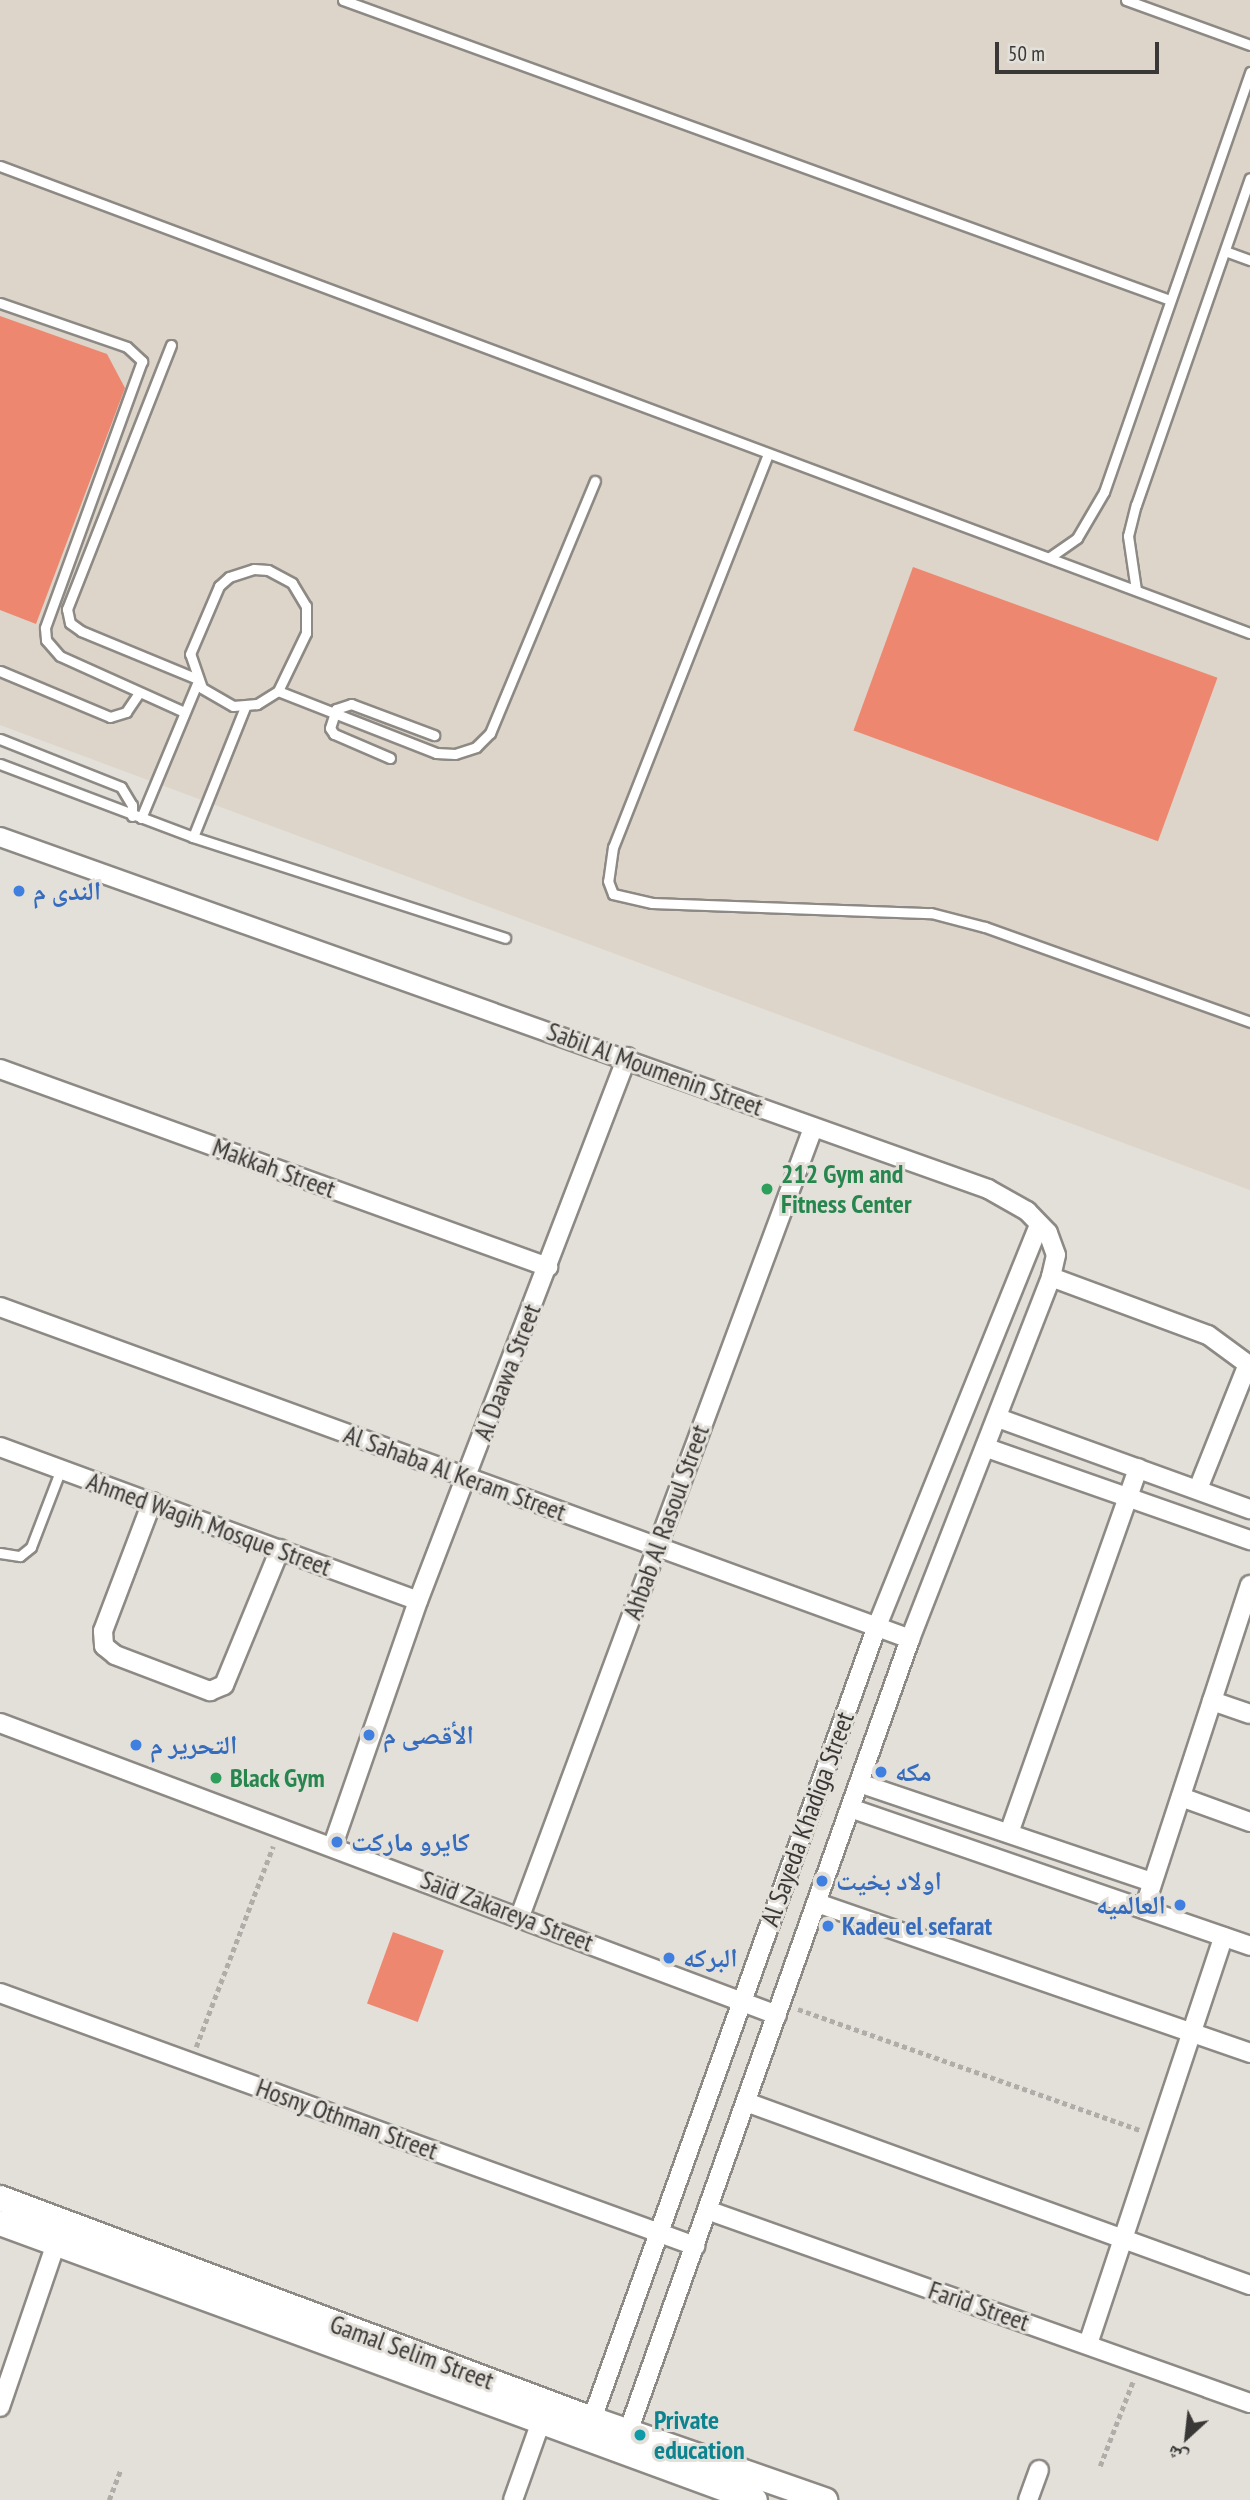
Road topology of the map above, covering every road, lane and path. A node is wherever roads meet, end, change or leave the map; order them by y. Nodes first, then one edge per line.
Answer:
1 (343, 0) edge
2 (1126, 0) edge
3 (1250, 44) edge
4 (1250, 72) edge
5 (0, 166) edge
6 (1250, 178) edge
7 (1225, 251) junction
8 (1250, 260) edge
9 (1170, 300) junction
10 (0, 303) edge
11 (171, 345) dead end
12 (768, 454) junction
13 (595, 481) dead end
14 (1049, 557) junction
15 (1136, 590) junction
16 (1250, 633) edge
17 (0, 671) edge
18 (197, 680) junction
19 (278, 691) junction
20 (139, 693) junction
21 (245, 707) junction
22 (184, 712) junction
23 (333, 713) junction
24 (434, 735) dead end
25 (0, 739) edge
26 (390, 758) dead end
27 (0, 764) edge
28 (136, 817) junction
29 (0, 837) edge
30 (193, 837) junction
31 (505, 938) dead end
32 (1250, 1022) edge
33 (627, 1058) junction
34 (0, 1069) edge
35 (813, 1128) junction
36 (1039, 1225) junction
37 (548, 1267) junction
38 (1051, 1277) junction
39 (0, 1307) edge
40 (1249, 1365) edge
41 (998, 1418) junction
42 (0, 1447) edge
43 (987, 1448) junction
44 (1138, 1468) junction
45 (61, 1469) junction
46 (467, 1477) junction
47 (1198, 1489) junction
48 (1128, 1496) junction
49 (152, 1502) junction
50 (1250, 1509) edge
51 (1250, 1540) edge
52 (656, 1547) junction
53 (280, 1549) junction
54 (0, 1553) edge
55 (1250, 1585) edge
56 (418, 1601) junction
57 (1246, 1609) edge
58 (877, 1626) junction
59 (910, 1639) junction
60 (1212, 1701) junction
61 (1250, 1714) edge
62 (0, 1723) edge
63 (859, 1783) junction
64 (1181, 1797) junction
65 (850, 1808) junction
66 (1250, 1822) edge
67 (281, 1825) junction
68 (1009, 1833) junction
69 (333, 1845) junction
70 (1153, 1882) junction
71 (817, 1903) junction
72 (1144, 1909) junction
73 (520, 1916) junction
74 (1223, 1937) junction
75 (1250, 1946) edge
76 (0, 1993) edge
77 (742, 2001) junction
78 (779, 2009) junction
79 (1192, 2031) junction
80 (1250, 2053) edge
81 (190, 2062) junction
82 (746, 2102) junction
83 (1157, 2136) junction
84 (0, 2198) edge
85 (707, 2210) junction
86 (0, 2223) edge
87 (60, 2233) junction
88 (659, 2233) junction
89 (1123, 2239) junction
90 (695, 2246) junction
91 (1250, 2285) edge
92 (1088, 2344) junction
93 (1140, 2363) junction
94 (3, 2388) edge
95 (1250, 2403) edge
96 (0, 2407) edge
97 (592, 2419) junction
98 (540, 2424) junction
99 (628, 2432) junction
100 (1100, 2466) dead end
101 (1040, 2470) dead end
102 (120, 2471) dead end
103 (798, 2496) edge
104 (109, 2500) edge
105 (513, 2500) edge
106 (755, 2500) edge
107 (825, 2500) edge
108 (1028, 2500) edge

1 - 9 lane
2 - 3 lane
4 - 9 lane
5 - 12 lane
6 - 7 lane
7 - 8 lane
7 - 15 lane
9 - 14 lane
10 - 20 lane
11 - 18 lane
12 - 14 lane
12 - 32 lane
13 - 23 lane
14 - 15 lane
15 - 16 lane
17 - 20 lane
18 - 19 lane
18 - 21 lane
18 - 22 lane
19 - 21 lane
19 - 23 lane
20 - 22 lane
21 - 30 lane
22 - 28 lane
23 - 24 lane
23 - 26 lane
25 - 28 lane
27 - 28 lane
28 - 30 lane
29 - 33 street, Sabil Al Moumenin Street
30 - 31 lane
33 - 35 street, Sabil Al Moumenin Street
33 - 37 street, Al Daawa Street
34 - 37 street, Makkah Street
35 - 36 street, Sabil Al Moumenin Street
35 - 52 street, Ahbab Al Rasoul Street
36 - 38 street, Sabil Al Moumenin Street
36 - 58 street, Al Sayeda Khadiga Street
37 - 46 street, Al Daawa Street
38 - 40 street
38 - 41 street, Al Sayeda Khadiga Street
39 - 46 street, Al Sahaba Al Keram Street
40 - 47 street
41 - 43 street, Al Sayeda Khadiga Street
41 - 44 street
42 - 45 street, Ahmed Wagih Mosque Street
43 - 48 street
43 - 59 street, Al Sayeda Khadiga Street
44 - 47 street
44 - 48 street
45 - 49 street, Ahmed Wagih Mosque Street
45 - 54 lane
46 - 52 street, Al Sahaba Al Keram Street
46 - 56 street, Al Daawa Street
47 - 50 street
48 - 51 street
48 - 68 street
49 - 53 street, Ahmed Wagih Mosque Street
49 - 53 street
52 - 58 street, Al Sahaba Al Keram Street
52 - 73 street, Ahbab Al Rasoul Street
53 - 56 street, Ahmed Wagih Mosque Street
55 - 57 street
56 - 69 street, Al Daawa Street
57 - 60 street
58 - 59 street, Al Sahaba Al Keram Street
58 - 77 street, Al Sayeda Khadiga Street
59 - 63 street, Al Sayeda Khadiga Street
60 - 61 street
60 - 64 street
62 - 67 street, Said Zakareya Street
63 - 65 street, Al Sayeda Khadiga Street
63 - 68 street
64 - 66 street
64 - 70 street
65 - 71 street, Al Sayeda Khadiga Street
65 - 72 street
67 - 69 street, Said Zakareya Street
67 - 81 path
68 - 70 street
69 - 73 street, Said Zakareya Street
70 - 72 street
71 - 78 street, Al Sayeda Khadiga Street
71 - 79 street
72 - 74 street
73 - 77 street, Said Zakareya Street
74 - 75 street
74 - 79 street
76 - 81 street, Hosny Othman Street
77 - 78 street, Said Zakareya Street
77 - 88 street, Al Sayeda Khadiga Street
78 - 82 street, Al Sayeda Khadiga Street
78 - 83 path
79 - 80 street
79 - 83 street
81 - 88 street, Hosny Othman Street
82 - 85 street, Al Sayeda Khadiga Street
82 - 89 street
83 - 89 street
84 - 87 main road, Gamal Selim Street
85 - 90 street, Al Sayeda Khadiga Street
85 - 92 street, Farid Street
86 - 87 main road, Gamal Selim Street
87 - 94 street
87 - 97 main road, Gamal Selim Street
87 - 98 main road, Gamal Selim Street
88 - 90 street, Hosny Othman Street
88 - 97 street, Al Sayeda Khadiga Street
89 - 91 street
89 - 92 street
90 - 99 street, Al Sayeda Khadiga Street
92 - 93 street, Farid Street
93 - 95 street, Farid Street
93 - 100 path
94 - 96 street
97 - 99 main road, Gamal Selim Street
98 - 105 street
98 - 106 main road, Gamal Selim Street
99 - 103 main road, Gamal Selim Street
101 - 108 street
102 - 104 path
103 - 107 main road, Gamal Selim Street

